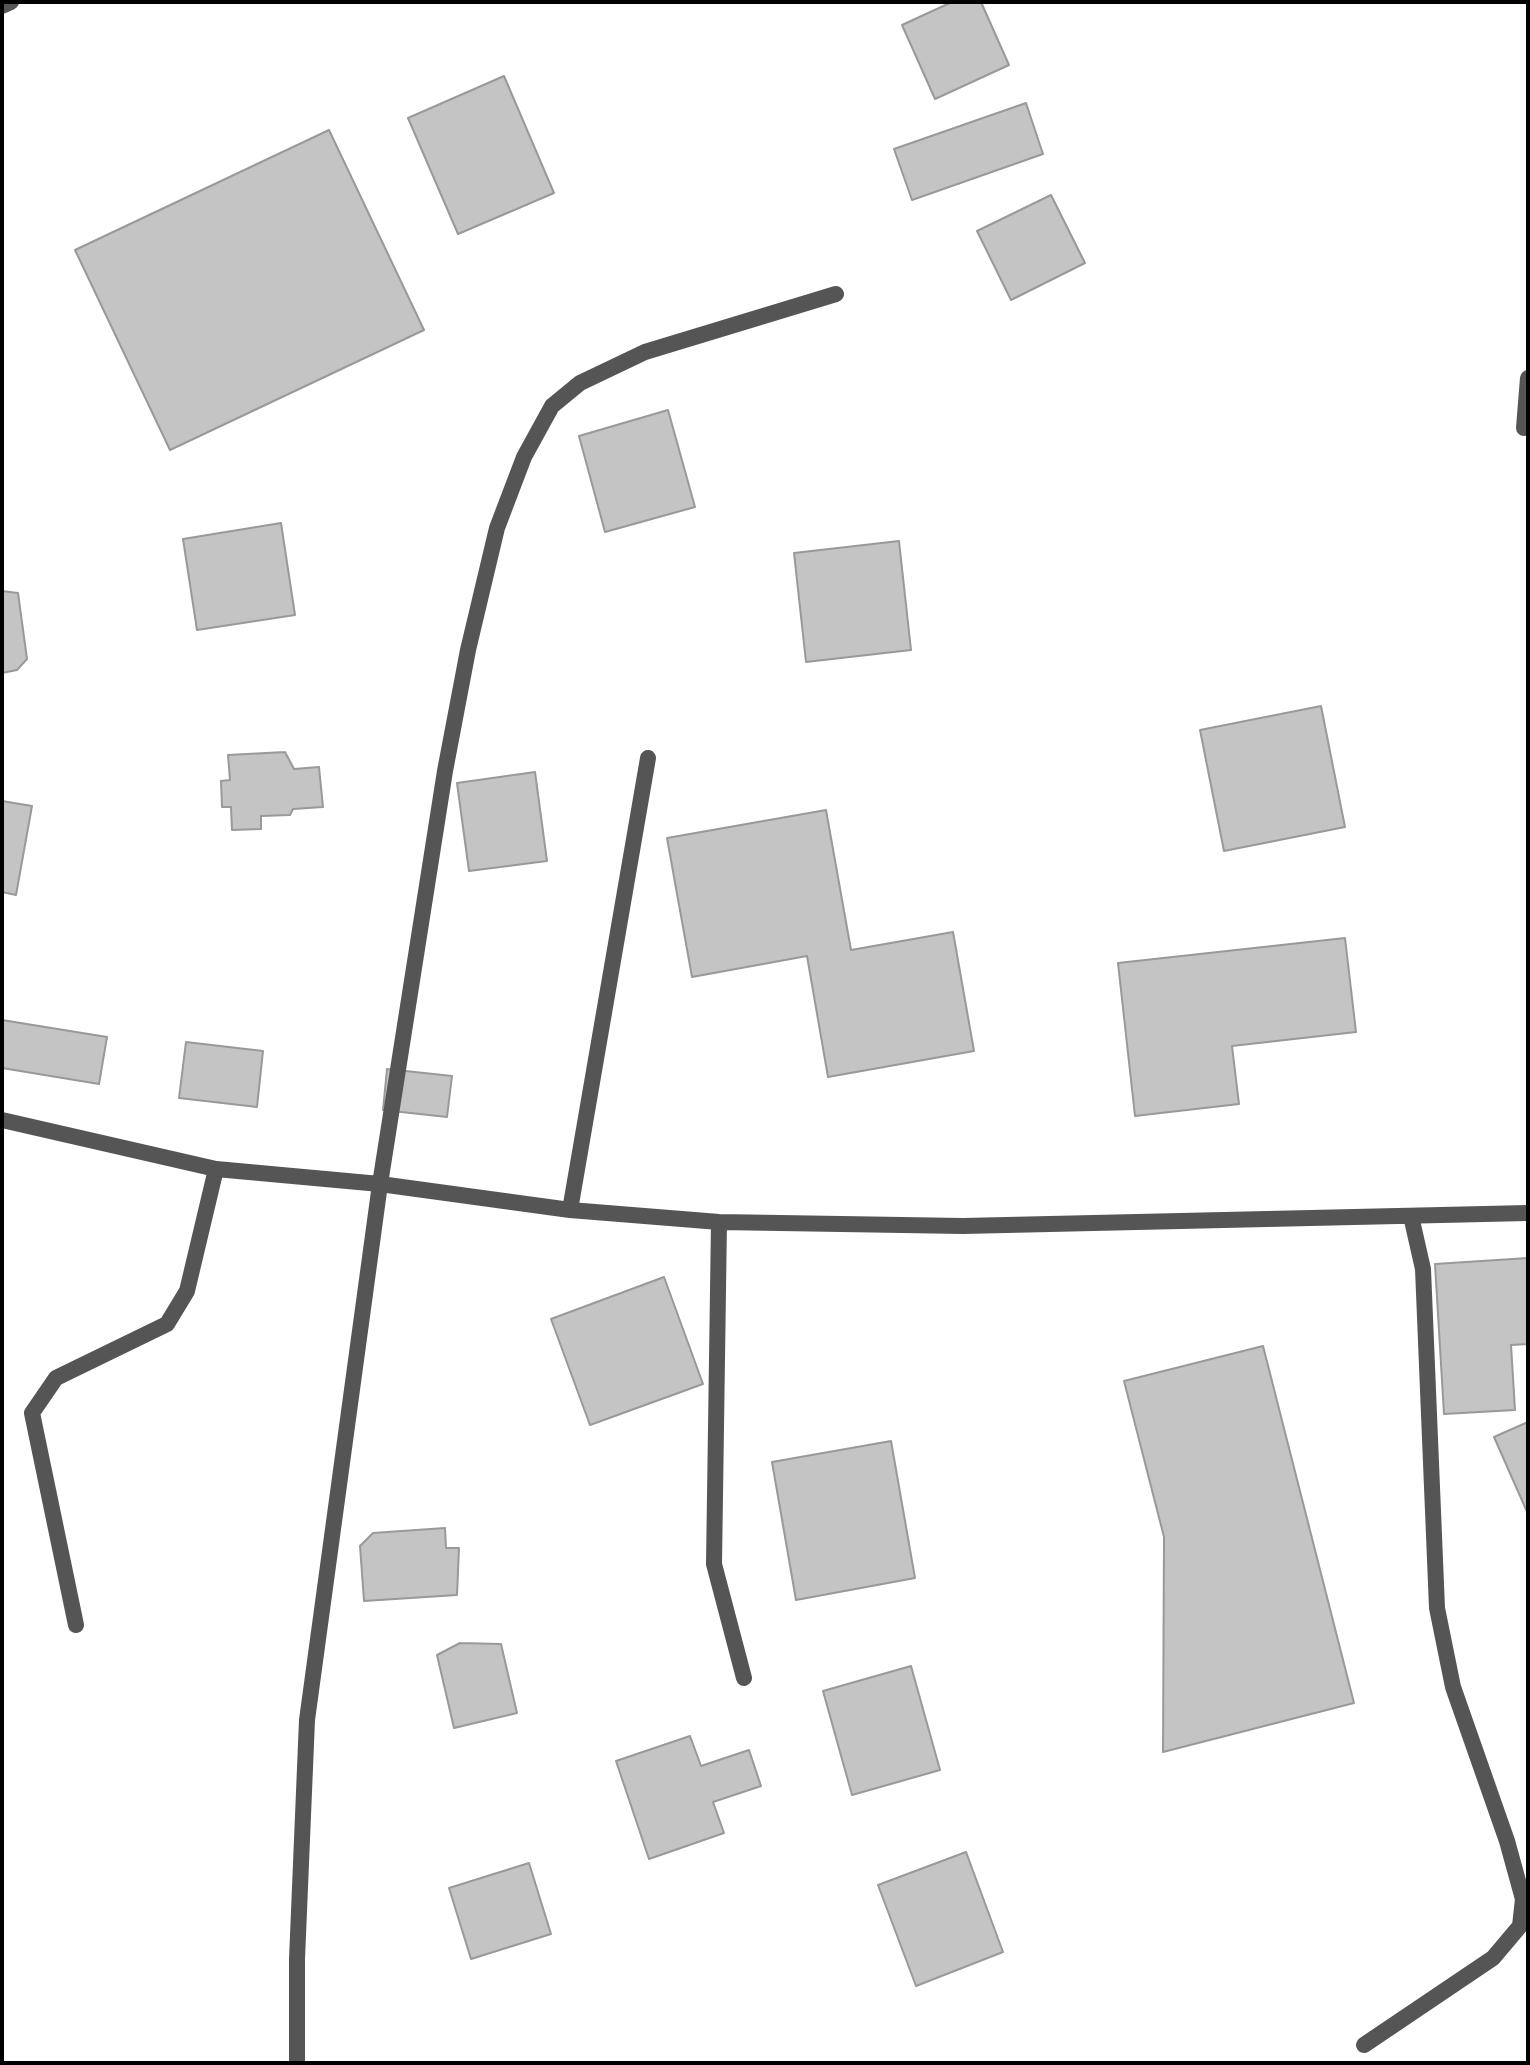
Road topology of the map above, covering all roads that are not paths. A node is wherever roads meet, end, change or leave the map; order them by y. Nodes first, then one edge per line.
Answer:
1 (11, 2) edge
2 (2, 6) edge
3 (836, 294) dead end
4 (1528, 378) edge
5 (1524, 428) dead end
6 (648, 758) dead end
7 (2, 1120) edge
8 (216, 1169) junction
9 (380, 1184) junction
10 (570, 1210) junction
11 (1528, 1213) edge
12 (1411, 1216) junction
13 (719, 1222) junction
14 (76, 1625) dead end
15 (744, 1678) dead end
16 (1364, 2045) dead end
17 (297, 2063) edge

1 - 2 street
3 - 9 street
4 - 5 street
6 - 10 street
7 - 8 street
8 - 9 street
8 - 14 street
9 - 10 street
9 - 17 street
10 - 13 street
11 - 12 street
12 - 13 street
12 - 16 street
13 - 15 street

